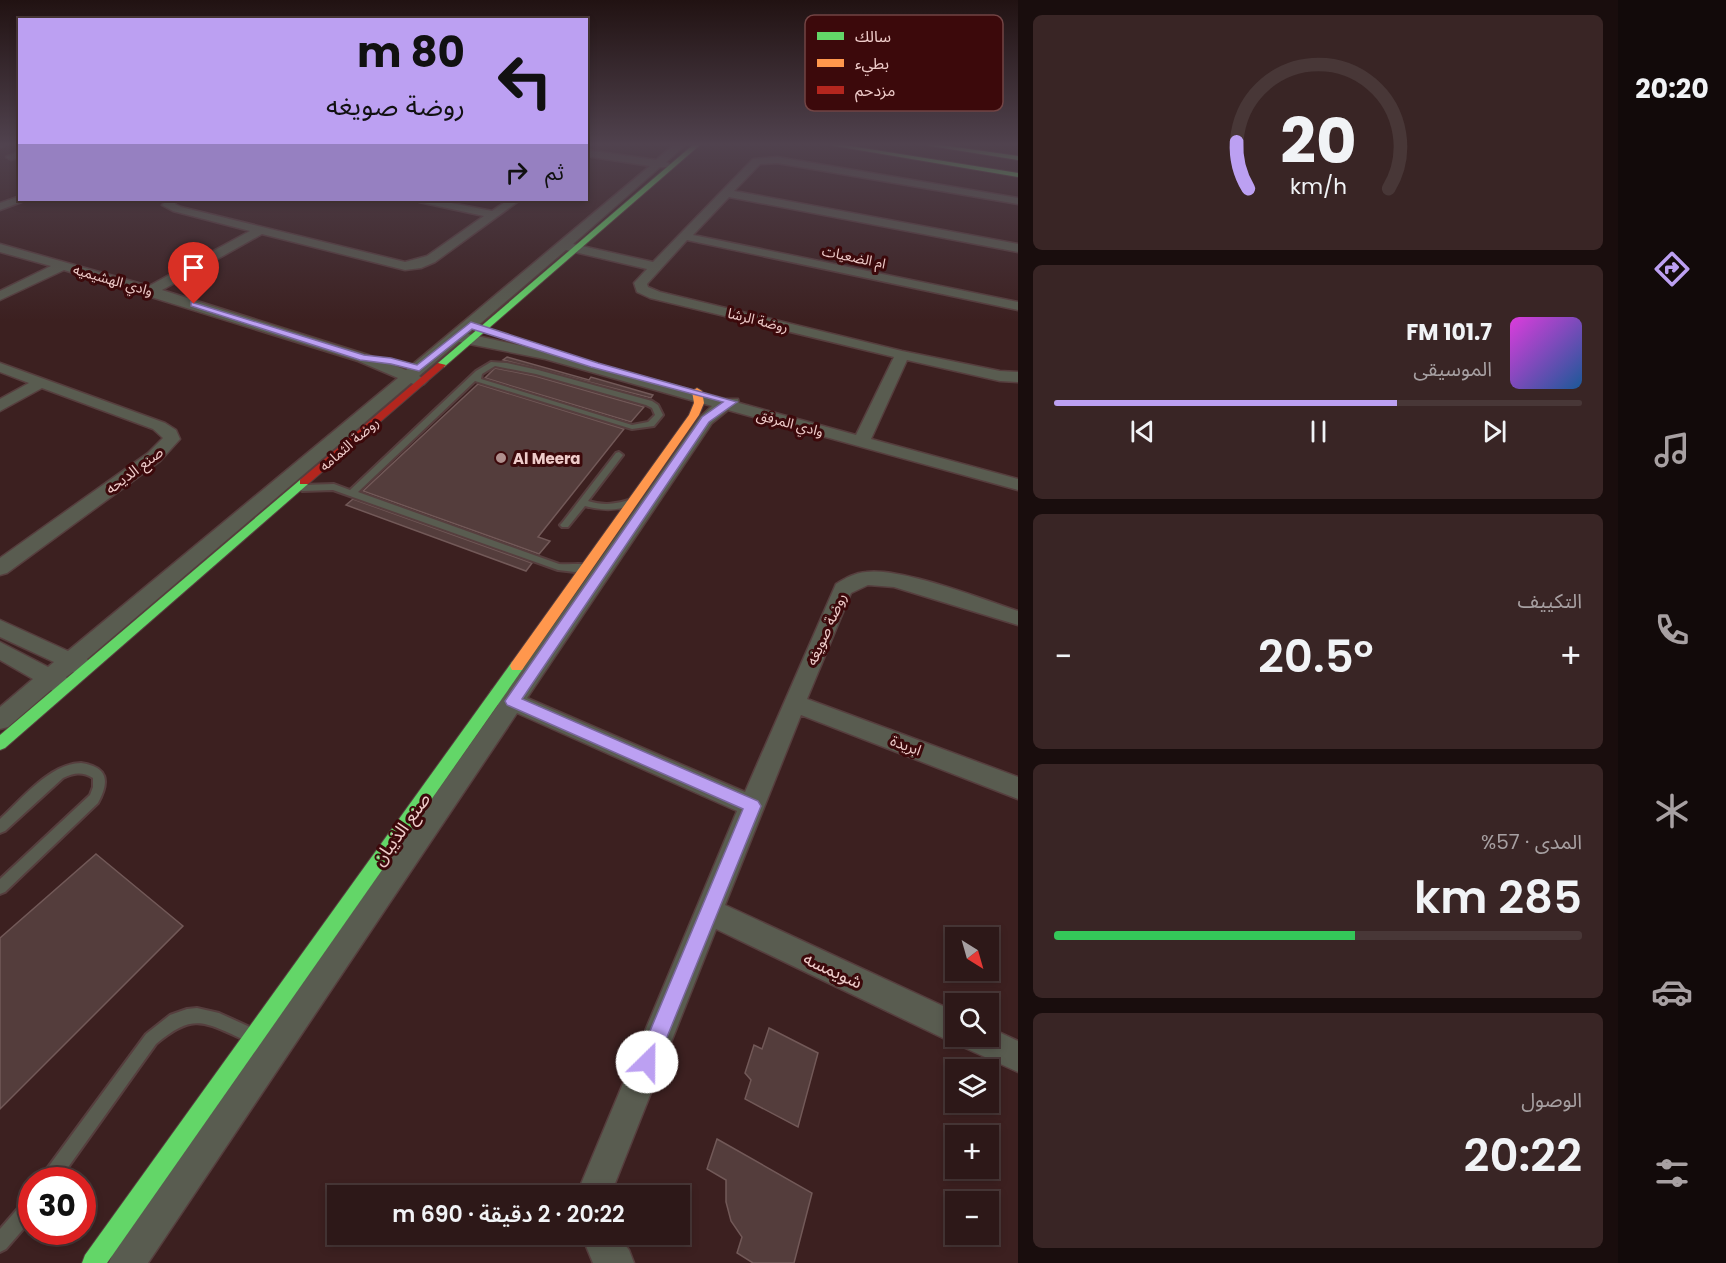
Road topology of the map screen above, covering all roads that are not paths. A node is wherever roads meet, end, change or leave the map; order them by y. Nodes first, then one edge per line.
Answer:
1 (168, 203) edge
2 (438, 203) edge
3 (508, 203) edge
4 (621, 203) edge
5 (716, 203) edge
6 (778, 203) edge
7 (493, 214) junction
8 (260, 230) junction
9 (683, 237) junction
10 (571, 246) junction
11 (0, 248) edge
12 (1018, 248) edge
13 (64, 265) junction
14 (658, 266) junction
15 (151, 291) junction
16 (0, 296) edge
17 (1018, 306) edge
18 (470, 333) junction
19 (903, 355) junction
20 (0, 367) edge
21 (593, 367) junction
22 (420, 374) junction
23 (477, 375) junction
24 (1018, 377) edge
25 (41, 382) junction
26 (578, 383) junction
27 (698, 394) junction
28 (729, 403) junction
29 (0, 406) edge
30 (862, 440) junction
31 (619, 455) dead end
32 (325, 466) junction
33 (1018, 478) edge
34 (1018, 485) edge
35 (334, 487) junction
36 (297, 490) junction
37 (352, 493) junction
38 (635, 501) junction
39 (583, 502) junction
40 (600, 508) junction
41 (566, 525) dead end
42 (614, 531) junction
43 (590, 566) junction
44 (558, 567) junction
45 (0, 568) edge
46 (576, 585) junction
47 (1018, 618) edge
48 (0, 628) edge
49 (0, 651) edge
50 (78, 665) junction
51 (58, 683) junction
52 (505, 698) junction
53 (794, 703) junction
54 (0, 720) edge
55 (0, 744) edge
56 (1018, 788) edge
57 (752, 806) junction
58 (0, 827) edge
59 (0, 888) edge
60 (710, 912) junction
61 (945, 1023) edge
62 (253, 1036) junction
63 (997, 1047) edge
64 (1018, 1057) edge
65 (59, 1167) edge
66 (598, 1185) edge
67 (18, 1222) edge
68 (0, 1243) edge
69 (602, 1245) edge
70 (93, 1263) edge
71 (127, 1263) edge
72 (616, 1263) edge

1 - 8 street
2 - 7 street
3 - 7 street
4 - 10 main road, روضة الثمامه
5 - 9 street, روضة الرشا
6 - 12 street
7 - 8 street
8 - 15 street
9 - 14 street, روضة الرشا
9 - 17 street, ام الضعيات
10 - 14 street
10 - 18 street, روضة الثمامه
11 - 13 street, وادي الهشيميه
13 - 15 street, وادي الهشيميه
13 - 16 street
14 - 19 street, روضة الرشا
15 - 22 street, وادي الهشيميه
18 - 21 street, وادي المرفق
18 - 22 street, روضة الثمامه
19 - 24 street, روضة الرشا
19 - 30 street
20 - 25 street, صنع الديحه
21 - 26 lane
21 - 27 street, وادي المرفق
22 - 32 main road, روضة الثمامه
22 - 50 street, روضة الثمامه
23 - 26 lane
23 - 26 lane
23 - 37 lane
25 - 29 street
25 - 45 street, صنع الديحه
27 - 28 street, وادي المرفق
27 - 38 main road, صنع الذيبان
28 - 30 street, وادي المرفق
28 - 52 street, صنع الذيبان
30 - 33 street, وادي المرفق
30 - 34 street, وادي المرفق
31 - 39 lane
32 - 35 lane
32 - 36 main road, روضة الثمامه
35 - 36 lane
35 - 37 lane
36 - 50 main road, روضة الثمامه
37 - 44 lane
38 - 40 lane
38 - 42 main road, صنع الذيبان
39 - 40 lane
39 - 41 lane
40 - 42 lane
42 - 43 main road, صنع الذيبان
43 - 44 lane
43 - 46 main road, صنع الذيبان
44 - 46 lane
46 - 52 main road, صنع الذيبان
47 - 53 street, روضة صويغه
48 - 50 street
49 - 51 street
50 - 51 street, روضة الثمامه
51 - 54 street, روضة الثمامه
51 - 55 main road, روضة الثمامه
52 - 57 street
52 - 62 main road, صنع الذيبان
52 - 71 street, صنع الذيبان
53 - 56 street, ابريدة
53 - 57 street, روضة صويغه
57 - 60 street, روضة صويغه
58 - 59 lane
60 - 61 street, شويمسه
60 - 66 street, روضة صويغه
62 - 65 lane
62 - 70 main road, صنع الذيبان
63 - 64 street
67 - 68 lane
69 - 72 street

